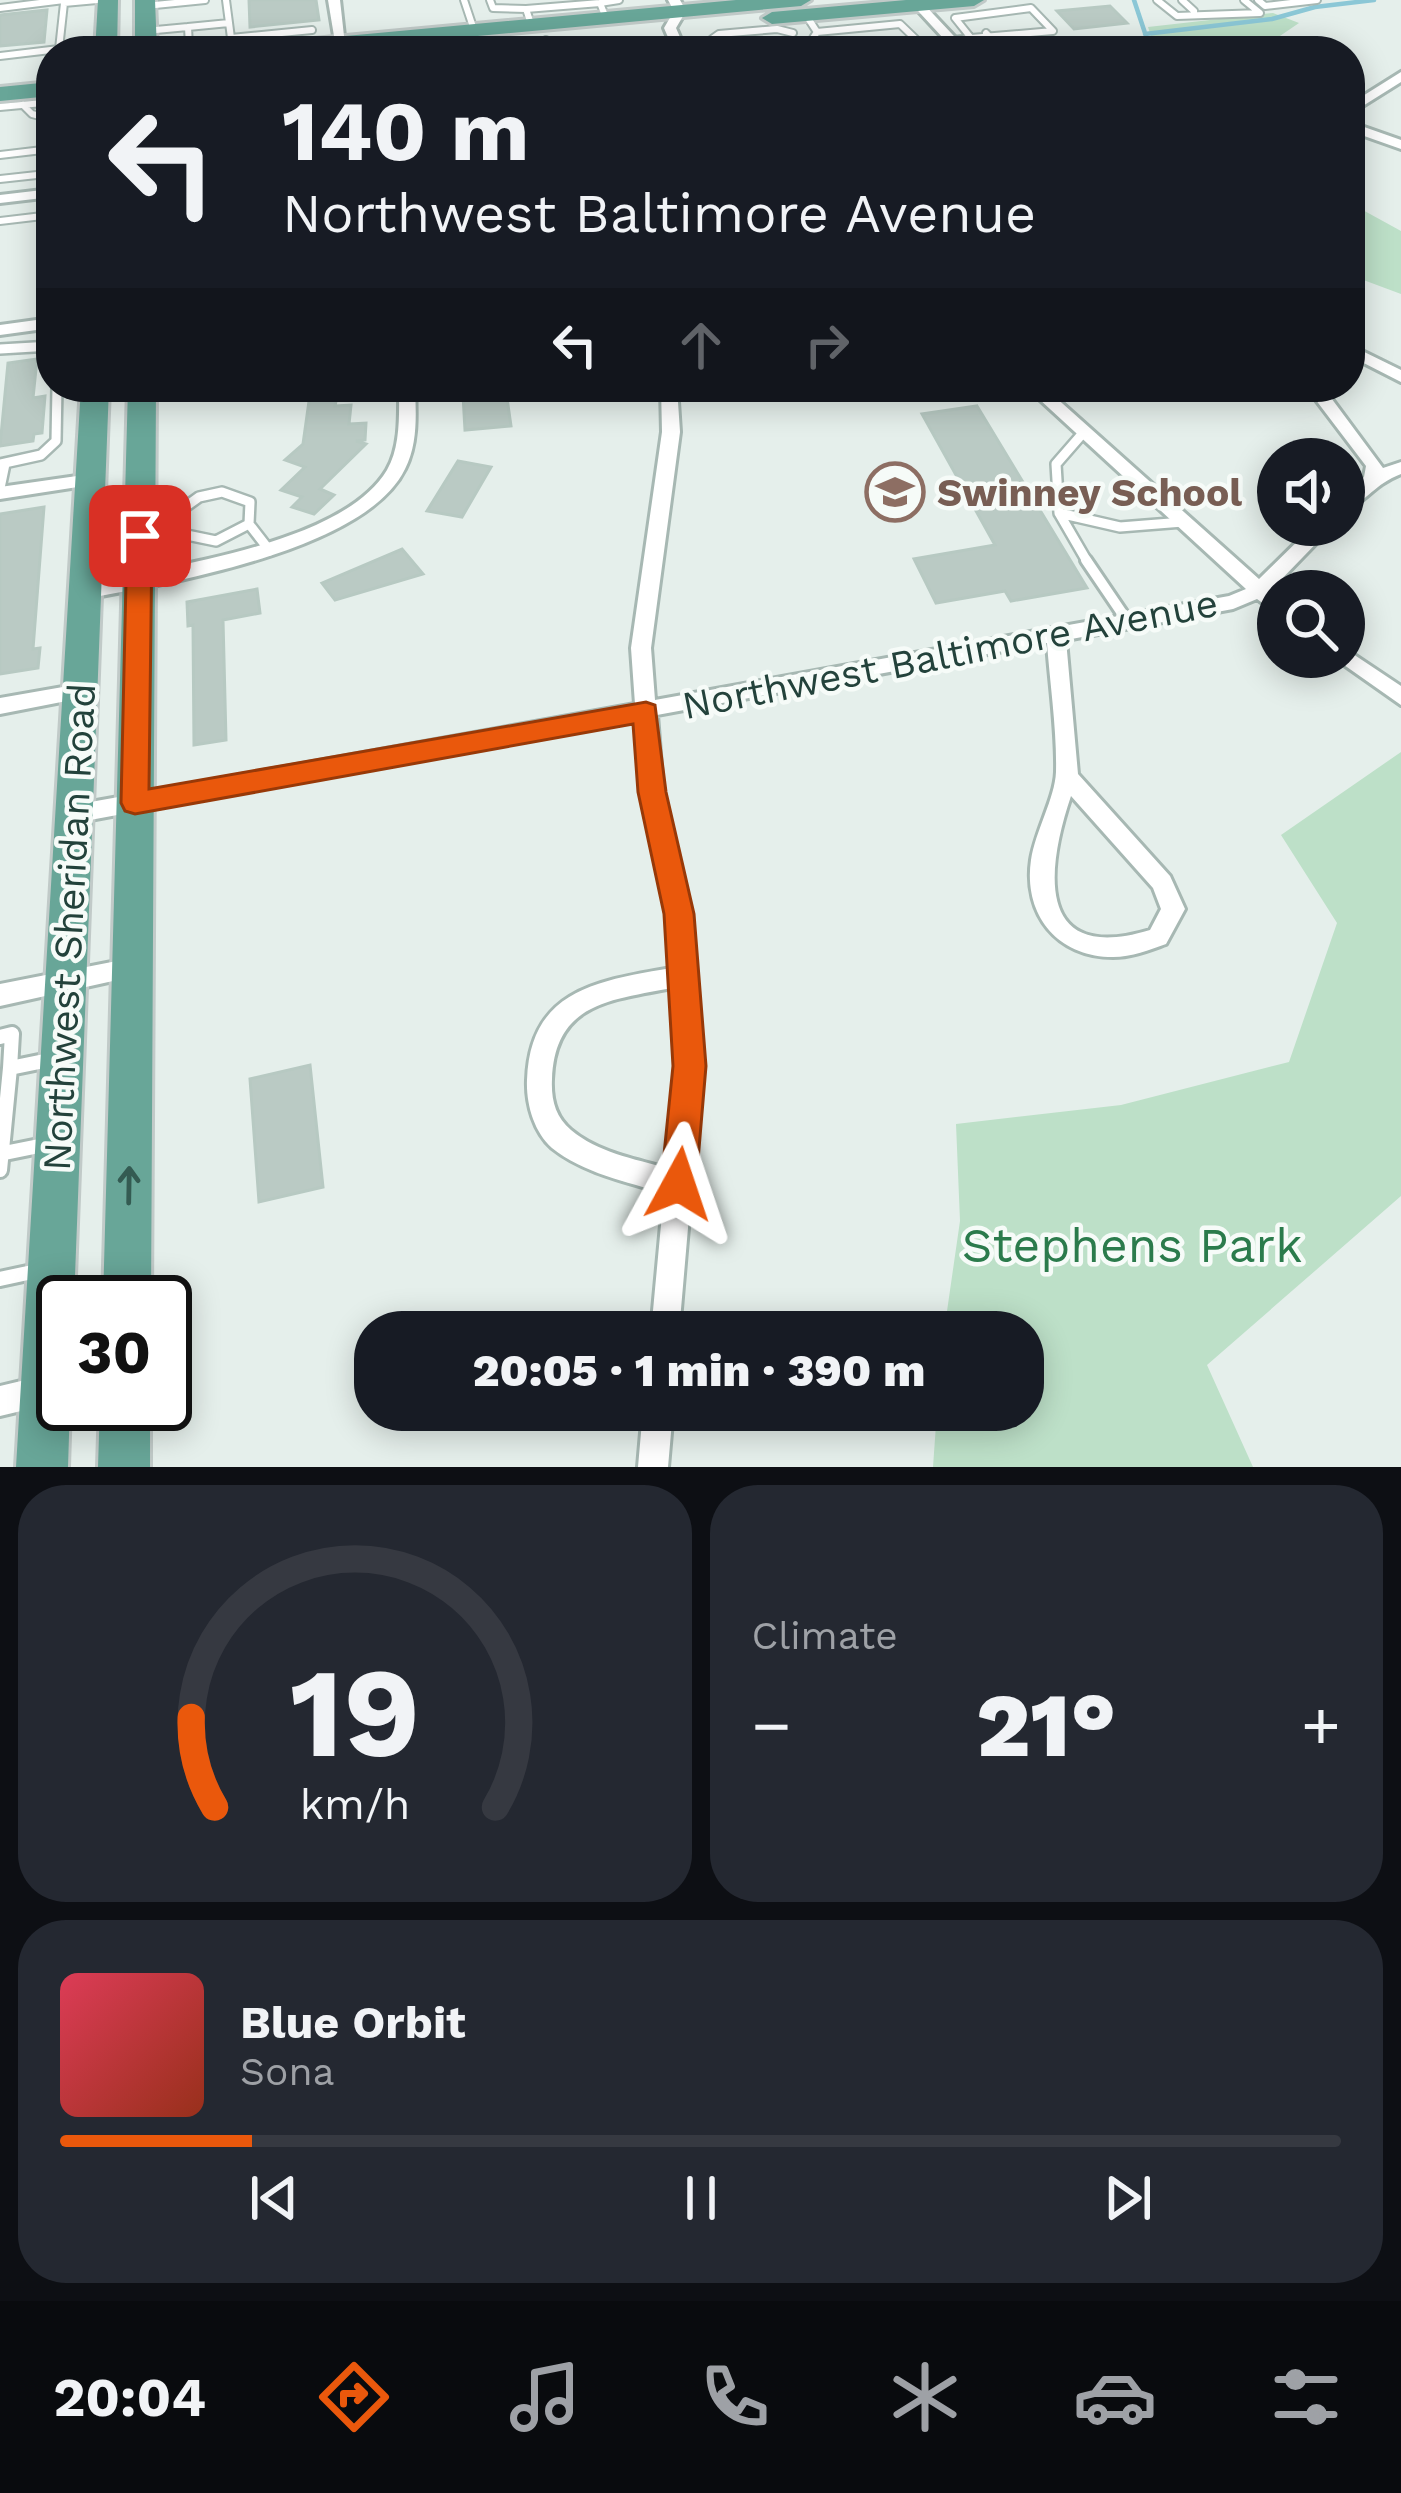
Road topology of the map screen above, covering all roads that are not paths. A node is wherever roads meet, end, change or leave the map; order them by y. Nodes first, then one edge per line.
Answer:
1 (98, 0) edge
2 (108, 0) edge
3 (205, 0) edge
4 (226, 0) edge
5 (334, 0) edge
6 (464, 0) edge
7 (490, 0) edge
8 (1008, 0) edge
9 (1157, 0) edge
10 (1182, 0) edge
11 (1244, 0) edge
12 (1258, 0) edge
13 (1317, 0) edge
14 (64, 1) edge
15 (187, 1) edge
16 (748, 2) edge
17 (24, 3) edge
18 (145, 3) edge
19 (565, 3) edge
20 (916, 3) edge
21 (608, 7) edge
22 (0, 8) edge
23 (966, 11) edge
24 (1194, 11) dead end
25 (1018, 12) junction
26 (804, 20) edge
27 (229, 23) junction
28 (935, 25) junction
29 (188, 27) junction
30 (676, 27) edge
31 (312, 30) dead end
32 (474, 30) junction
33 (538, 31) edge
34 (60, 36) edge
35 (107, 36) edge
36 (146, 36) edge
37 (161, 36) edge
38 (188, 36) edge
39 (231, 36) edge
40 (293, 36) edge
41 (340, 36) edge
42 (401, 36) edge
43 (716, 36) edge
44 (913, 36) edge
45 (947, 36) edge
46 (988, 36) edge
47 (36, 52) edge
48 (0, 56) edge
49 (0, 76) edge
50 (1401, 76) edge
51 (36, 92) edge
52 (36, 98) edge
53 (0, 99) edge
54 (1365, 100) edge
55 (36, 102) edge
56 (36, 104) edge
57 (25, 106) junction
58 (36, 110) edge
59 (1365, 131) edge
60 (1401, 145) edge
61 (36, 150) edge
62 (0, 154) edge
63 (36, 175) edge
64 (0, 179) edge
65 (36, 194) edge
66 (0, 199) edge
67 (36, 217) edge
68 (0, 221) edge
69 (36, 325) edge
70 (0, 330) edge
71 (36, 347) edge
72 (0, 349) edge
73 (1365, 358) edge
74 (1401, 377) edge
75 (57, 402) edge
76 (94, 402) edge
77 (142, 402) edge
78 (407, 402) edge
79 (670, 402) edge
80 (1050, 402) edge
81 (1326, 402) edge
82 (1083, 433) junction
83 (2, 464) edge
84 (1401, 469) edge
85 (1372, 479) junction
86 (91, 480) junction
87 (1365, 486) edge
88 (0, 490) edge
89 (1059, 513) junction
90 (1183, 522) junction
91 (249, 524) junction
92 (1304, 546) edge
93 (270, 551) junction
94 (1279, 570) edge
95 (139, 581) junction
96 (85, 592) junction
97 (1257, 592) joint
98 (1127, 622) junction
99 (1056, 637) junction
100 (1365, 670) edge
101 (80, 692) junction
102 (1401, 697) edge
103 (0, 706) edge
104 (646, 712) junction
105 (1067, 777) junction
106 (135, 803) junction
107 (74, 814) junction
108 (132, 968) junction
109 (683, 976) junction
110 (66, 981) junction
111 (0, 994) edge
112 (0, 1036) edge
113 (61, 1058) junction
114 (10, 1068) junction
115 (58, 1142) junction
116 (1, 1154) edge
117 (0, 1170) edge
118 (679, 1184) junction
119 (52, 1268) junction
120 (52, 1275) edge
121 (127, 1275) edge
122 (0, 1279) edge
123 (667, 1311) edge
124 (36, 1392) edge
125 (0, 1401) edge
126 (48, 1431) edge
127 (125, 1431) edge
128 (656, 1431) edge
129 (42, 1467) edge
130 (124, 1467) edge
131 (653, 1467) edge

1 - 14 lane
2 - 35 main road
3 - 15 lane
4 - 27 lane
5 - 41 street
6 - 32 lane
7 - 33 lane
8 - 25 lane
9 - 11 lane
10 - 24 lane
12 - 13 lane
14 - 17 lane
14 - 34 lane
15 - 18 lane
16 - 26 main road
16 - 30 main road
17 - 22 lane
18 - 36 main road
19 - 21 lane
19 - 33 lane
20 - 23 main road
20 - 26 main road
20 - 28 street
21 - 30 main road
21 - 33 main road
23 - 25 lane
23 - 28 lane
25 - 46 lane
26 - 30 main road
26 - 43 lane
26 - 44 lane
27 - 29 lane
27 - 39 lane
28 - 45 street
29 - 37 lane
29 - 38 lane
30 - 33 main road
31 - 40 lane
32 - 33 main road
32 - 42 main road
47 - 48 lane
49 - 51 main road
50 - 54 street
52 - 53 main road
53 - 57 lane
55 - 57 lane
56 - 57 lane
57 - 58 lane
59 - 60 street
61 - 62 lane
63 - 64 lane
65 - 66 street
67 - 68 lane
69 - 70 street
71 - 72 lane
73 - 74 street
75 - 83 lane
76 - 86 main road, Northwest Sheridan Road
77 - 95 main road, Northwest Sheridan Road
78 - 93 street
79 - 104 street
80 - 82 street
81 - 85 street
82 - 89 lane
82 - 90 street
83 - 88 lane
84 - 85 street
85 - 87 street
86 - 88 street
86 - 96 main road, Northwest Sheridan Road
89 - 90 lane
89 - 98 lane
90 - 97 street
91 - 91 lane
91 - 93 lane
92 - 94 street
93 - 95 street
95 - 96 street
95 - 106 main road, Northwest Sheridan Road
96 - 101 main road, Northwest Sheridan Road
97 - 98 street, Northwest Baltimore Avenue
98 - 99 street, Northwest Baltimore Avenue
99 - 104 street, Northwest Baltimore Avenue
99 - 105 street
100 - 102 street
101 - 103 street
101 - 107 main road, Northwest Sheridan Road
104 - 106 street, Northwest Baltimore Avenue
104 - 109 street
105 - 105 street
106 - 107 street, Northwest Baltimore Avenue
106 - 108 main road, Northwest Sheridan Road
107 - 110 main road, Northwest Sheridan Road
108 - 110 street
121 -> 108 main road, Northwest Sheridan Road
109 - 118 street
109 - 118 street
110 - 111 street
110 - 113 main road, Northwest Sheridan Road
112 - 114 lane
113 - 114 lane
113 - 115 main road, Northwest Sheridan Road
114 - 116 lane
115 - 116 lane
115 - 119 main road, Northwest Sheridan Road
116 - 117 lane
118 - 123 street
119 - 120 main road, Northwest Sheridan Road
119 - 122 lane
124 - 125 street
126 - 129 main road, Northwest Sheridan Road
127 - 130 main road
128 - 131 street

